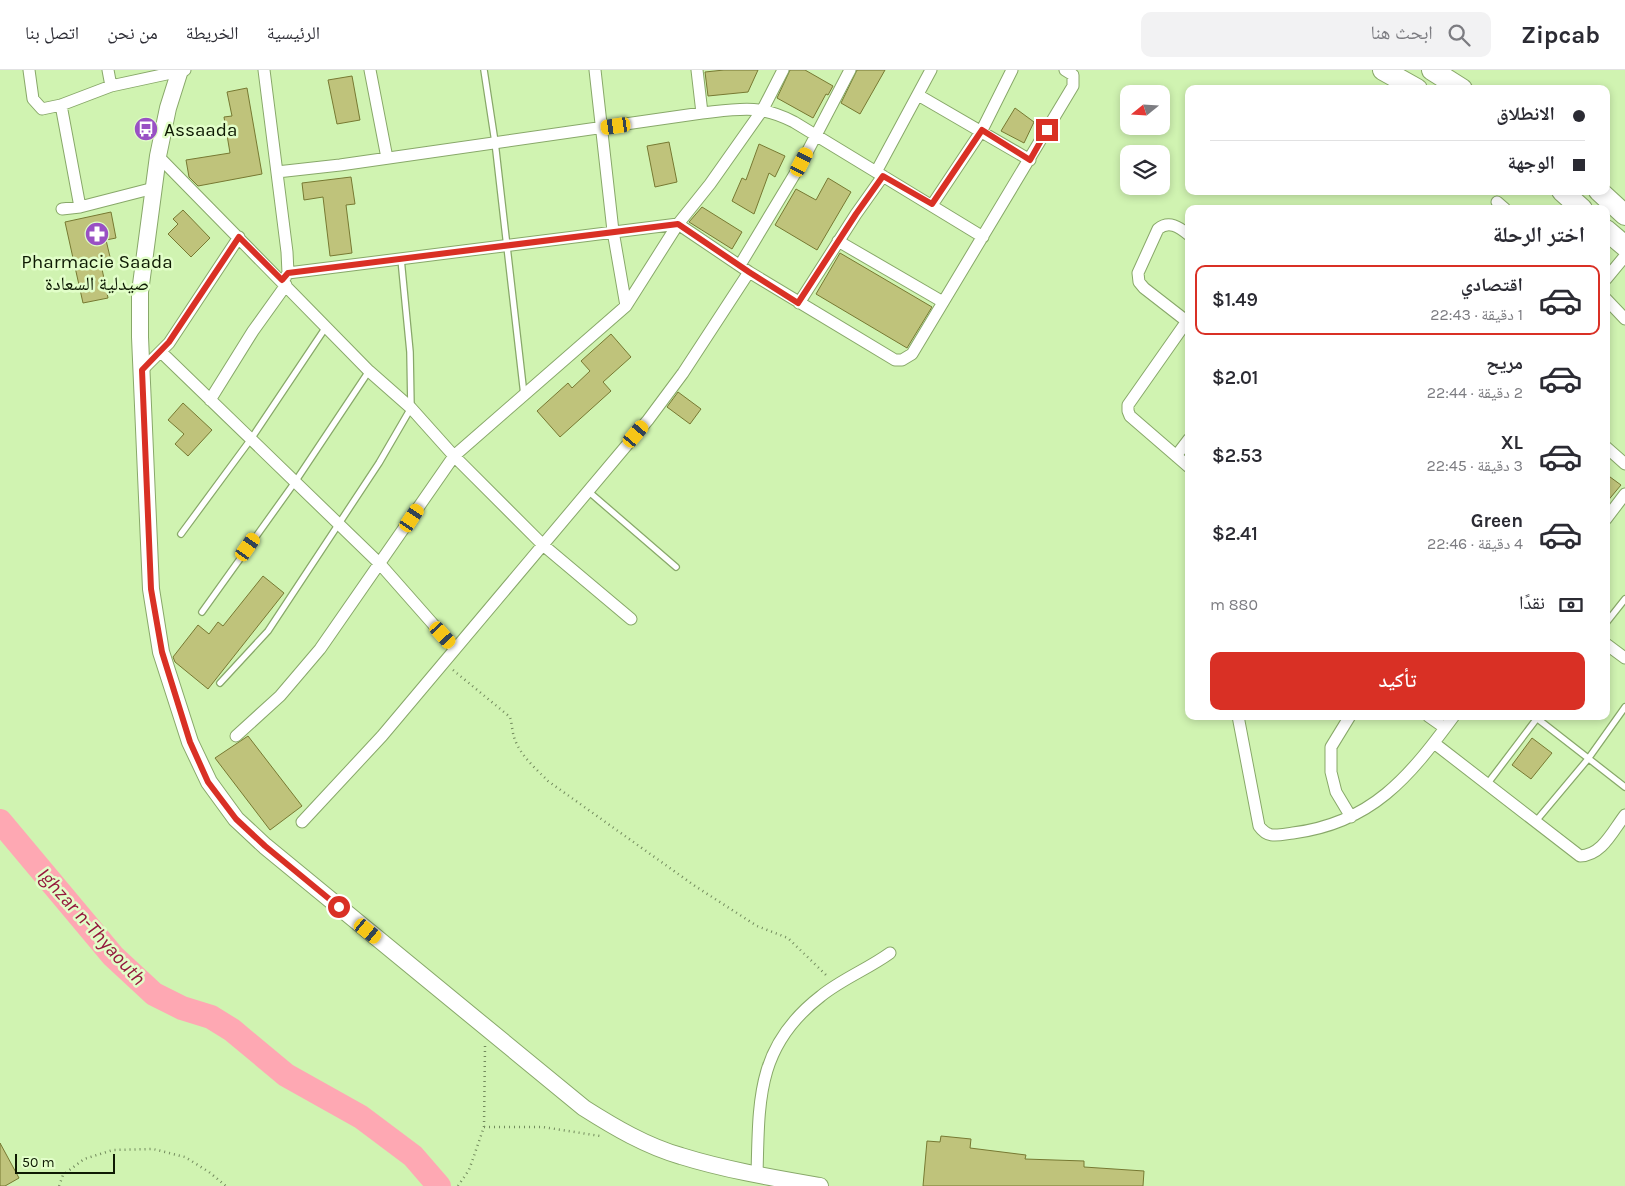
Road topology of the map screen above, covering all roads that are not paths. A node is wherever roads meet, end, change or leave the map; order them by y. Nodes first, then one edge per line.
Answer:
1 (29, 70) edge
2 (108, 70) edge
3 (182, 70) edge
4 (264, 70) edge
5 (370, 70) edge
6 (484, 70) edge
7 (595, 70) edge
8 (697, 70) edge
9 (782, 70) edge
10 (850, 70) edge
11 (931, 70) edge
12 (1012, 70) edge
13 (1065, 70) edge
14 (1383, 70) edge
15 (1432, 70) edge
16 (159, 73) edge
17 (1410, 85) edge
18 (1456, 85) edge
19 (111, 86) junction
20 (918, 94) junction
21 (61, 105) junction
22 (763, 109) junction
23 (702, 113) junction
24 (600, 128) junction
25 (982, 130) junction
26 (815, 136) junction
27 (495, 142) junction
28 (158, 156) junction
29 (387, 158) junction
30 (1030, 160) junction
31 (277, 172) junction
32 (879, 174) junction
33 (154, 188) junction
34 (1566, 195) edge
35 (1603, 195) edge
36 (932, 204) junction
37 (1578, 205) edge
38 (80, 207) junction
39 (62, 209) dead end
40 (1625, 215) edge
41 (678, 224) junction
42 (613, 231) junction
43 (1185, 232) edge
44 (1610, 233) edge
45 (239, 237) junction
46 (983, 237) junction
47 (838, 241) junction
48 (1625, 246) edge
49 (506, 247) junction
50 (1625, 256) edge
51 (401, 259) junction
52 (740, 264) junction
53 (749, 272) junction
54 (1610, 274) edge
55 (285, 279) junction
56 (943, 302) junction
57 (798, 303) junction
58 (1610, 303) edge
59 (626, 306) junction
60 (1625, 319) edge
61 (1185, 320) edge
62 (326, 326) junction
63 (1185, 326) edge
64 (161, 352) junction
65 (142, 370) junction
66 (369, 371) junction
67 (524, 396) junction
68 (210, 400) junction
69 (411, 408) junction
70 (251, 439) junction
71 (1185, 445) edge
72 (1610, 450) edge
73 (454, 456) junction
74 (1176, 456) junction
75 (1185, 464) edge
76 (1625, 464) edge
77 (295, 482) junction
78 (588, 492) junction
79 (1625, 494) edge
80 (1610, 514) edge
81 (338, 522) junction
82 (181, 534) dead end
83 (543, 545) junction
84 (380, 564) junction
85 (676, 567) dead end
86 (1625, 599) edge
87 (202, 612) dead end
88 (1610, 618) edge
89 (631, 619) dead end
90 (1610, 647) edge
91 (455, 649) junction
92 (1625, 658) edge
93 (220, 683) dead end
94 (1625, 707) edge
95 (1239, 720) edge
96 (1348, 720) edge
97 (1434, 720) edge
98 (1451, 720) edge
99 (1534, 720) edge
100 (1540, 720) edge
101 (1445, 728) junction
102 (236, 736) dead end
103 (1434, 743) junction
104 (1588, 759) junction
105 (1488, 783) junction
106 (1625, 786) edge
107 (1625, 815) edge
108 (1351, 817) junction
109 (1536, 821) junction
110 (302, 822) dead end
111 (890, 953) dead end
112 (757, 1175) junction
113 (820, 1186) edge

1 - 21 street
2 - 19 street
3 - 16 street
3 - 28 street
4 - 31 street
5 - 29 street
6 - 27 lane
7 - 24 street
8 - 23 street
9 - 22 street
10 - 26 street
11 - 20 street
12 - 25 street
13 - 30 street
14 - 17 highway
15 - 18 highway
16 - 19 street
19 - 21 street
20 - 25 street
20 - 32 street
21 - 38 street
22 - 23 street
22 - 26 street
22 - 41 street
23 - 24 street
24 - 27 street
24 - 42 street
25 - 30 street
25 - 36 street
26 - 32 street
26 - 52 street
27 - 29 street
27 - 49 lane
28 - 33 street
28 - 45 street
29 - 31 street
30 - 46 street
31 - 55 street
32 - 36 street
32 - 47 street
33 - 38 street
33 - 65 street
34 - 37 highway
35 - 40 highway
36 - 46 street
38 - 39 street
41 - 42 street
41 - 52 street
41 - 59 street
42 - 49 street
42 - 59 street
43 - 61 street
44 - 48 highway
45 - 55 street
45 - 64 street
46 - 56 street
47 - 56 street
47 - 57 street
49 - 51 street
49 - 67 lane
50 - 54 street
51 - 55 street
51 - 69 lane
52 - 53 street
53 - 57 street
53 - 78 street
55 - 62 street
55 - 68 street
56 - 57 street
58 - 60 street
59 - 67 street
62 - 66 street
62 - 70 lane
63 - 74 street
64 - 65 street
64 - 68 street
65 - 112 street
66 - 69 street
66 - 77 lane
67 - 73 street
68 - 70 street
69 - 73 street
69 - 81 lane
70 - 77 street
70 - 82 lane
71 - 74 street
72 - 76 street
73 - 83 street
73 - 84 street
74 - 75 street
77 - 81 street
77 - 87 lane
78 - 83 street
78 - 85 lane
79 - 80 street
81 - 84 street
81 - 93 lane
83 - 89 street
83 - 91 street
84 - 91 street
84 - 102 street
86 - 88 lane
90 - 92 street
91 - 110 street
94 - 104 lane
95 - 108 street
96 - 108 street
97 - 101 street
98 - 101 street
99 - 105 lane
100 - 104 lane
101 - 103 street
103 - 105 street
103 - 108 street
104 - 106 lane
104 - 109 lane
105 - 109 street
107 - 109 street
111 - 112 street
112 - 113 street

